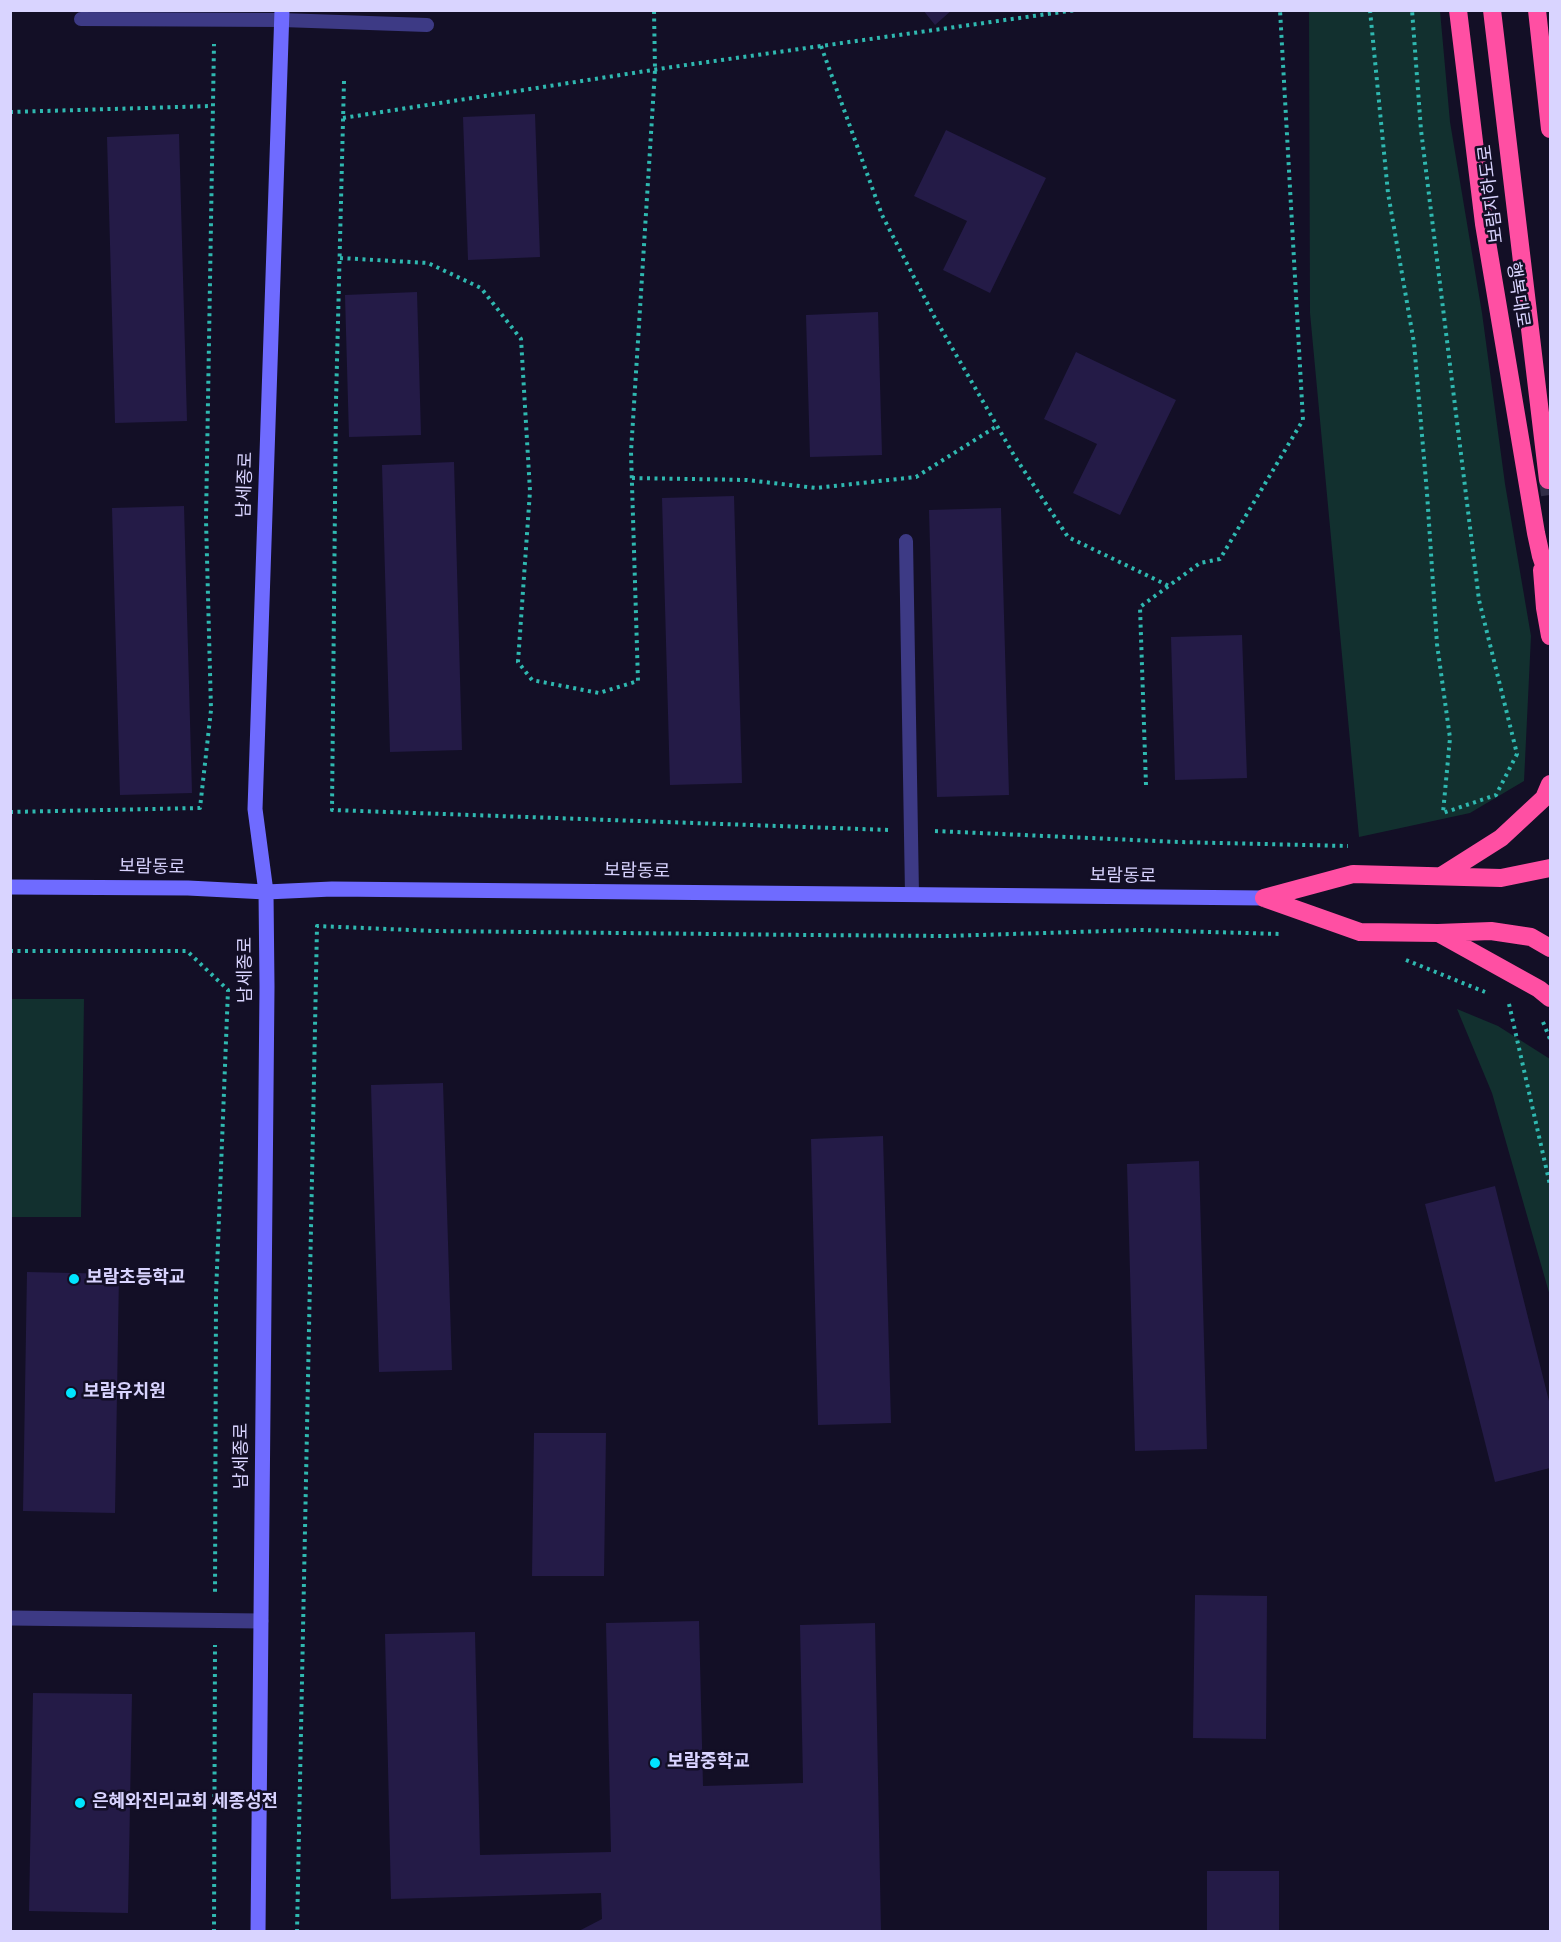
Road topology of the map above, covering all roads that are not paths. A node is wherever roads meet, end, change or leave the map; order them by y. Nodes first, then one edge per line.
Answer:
1 (1458, 10) edge
2 (1492, 10) edge
3 (1538, 10) edge
4 (282, 15) edge
5 (81, 19) dead end
6 (427, 25) dead end
7 (1551, 129) edge
8 (1548, 480) dead end
9 (906, 541) dead end
10 (1546, 550) edge
11 (1551, 583) edge
12 (1551, 636) edge
13 (1551, 784) edge
14 (1551, 868) edge
15 (1441, 876) junction
16 (10, 886) edge
17 (266, 892) junction
18 (912, 894) junction
19 (1264, 898) junction
20 (1438, 933) junction
21 (1551, 948) edge
22 (1551, 998) edge
23 (10, 1618) edge
24 (261, 1621) junction
25 (258, 1932) edge

1 - 10 highway, 행복대로
2 - 8 highway, 보람지하도로
3 - 7 highway
4 - 5 lane
4 - 6 lane
4 - 17 street, 남세종로
9 - 18 lane
10 - 11 highway
10 - 12 highway
13 - 15 highway
14 - 15 highway
15 - 19 highway
16 - 17 street, 보람동로
17 - 18 street, 보람동로
17 - 24 street, 남세종로
18 - 19 street, 보람동로
19 - 20 highway
20 - 21 highway
20 - 22 highway
23 - 24 street
24 - 25 street, 남세종로

